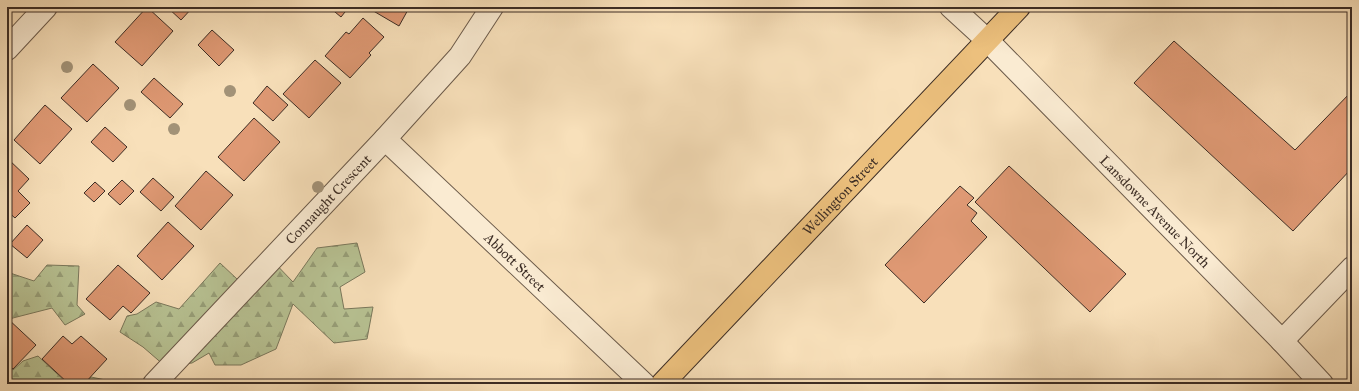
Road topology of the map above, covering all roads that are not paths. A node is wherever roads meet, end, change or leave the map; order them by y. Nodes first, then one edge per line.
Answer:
1 (46, 7) edge
2 (492, 7) edge
3 (951, 7) edge
4 (1018, 7) edge
5 (987, 40) junction
6 (7, 49) edge
7 (386, 139) junction
8 (1352, 268) edge
9 (1282, 341) junction
10 (154, 384) edge
11 (644, 384) edge
12 (662, 384) edge
13 (1322, 384) edge

1 - 6 street
2 - 7 street, Connaught Crescent
3 - 5 street, Lansdowne Avenue North
4 - 5 main road, Wellington Street
5 - 9 street, Lansdowne Avenue North
5 - 12 main road, Wellington Street
7 - 10 street, Connaught Crescent
7 - 11 street, Abbott Street
8 - 9 street
9 - 13 street, Lansdowne Avenue North

